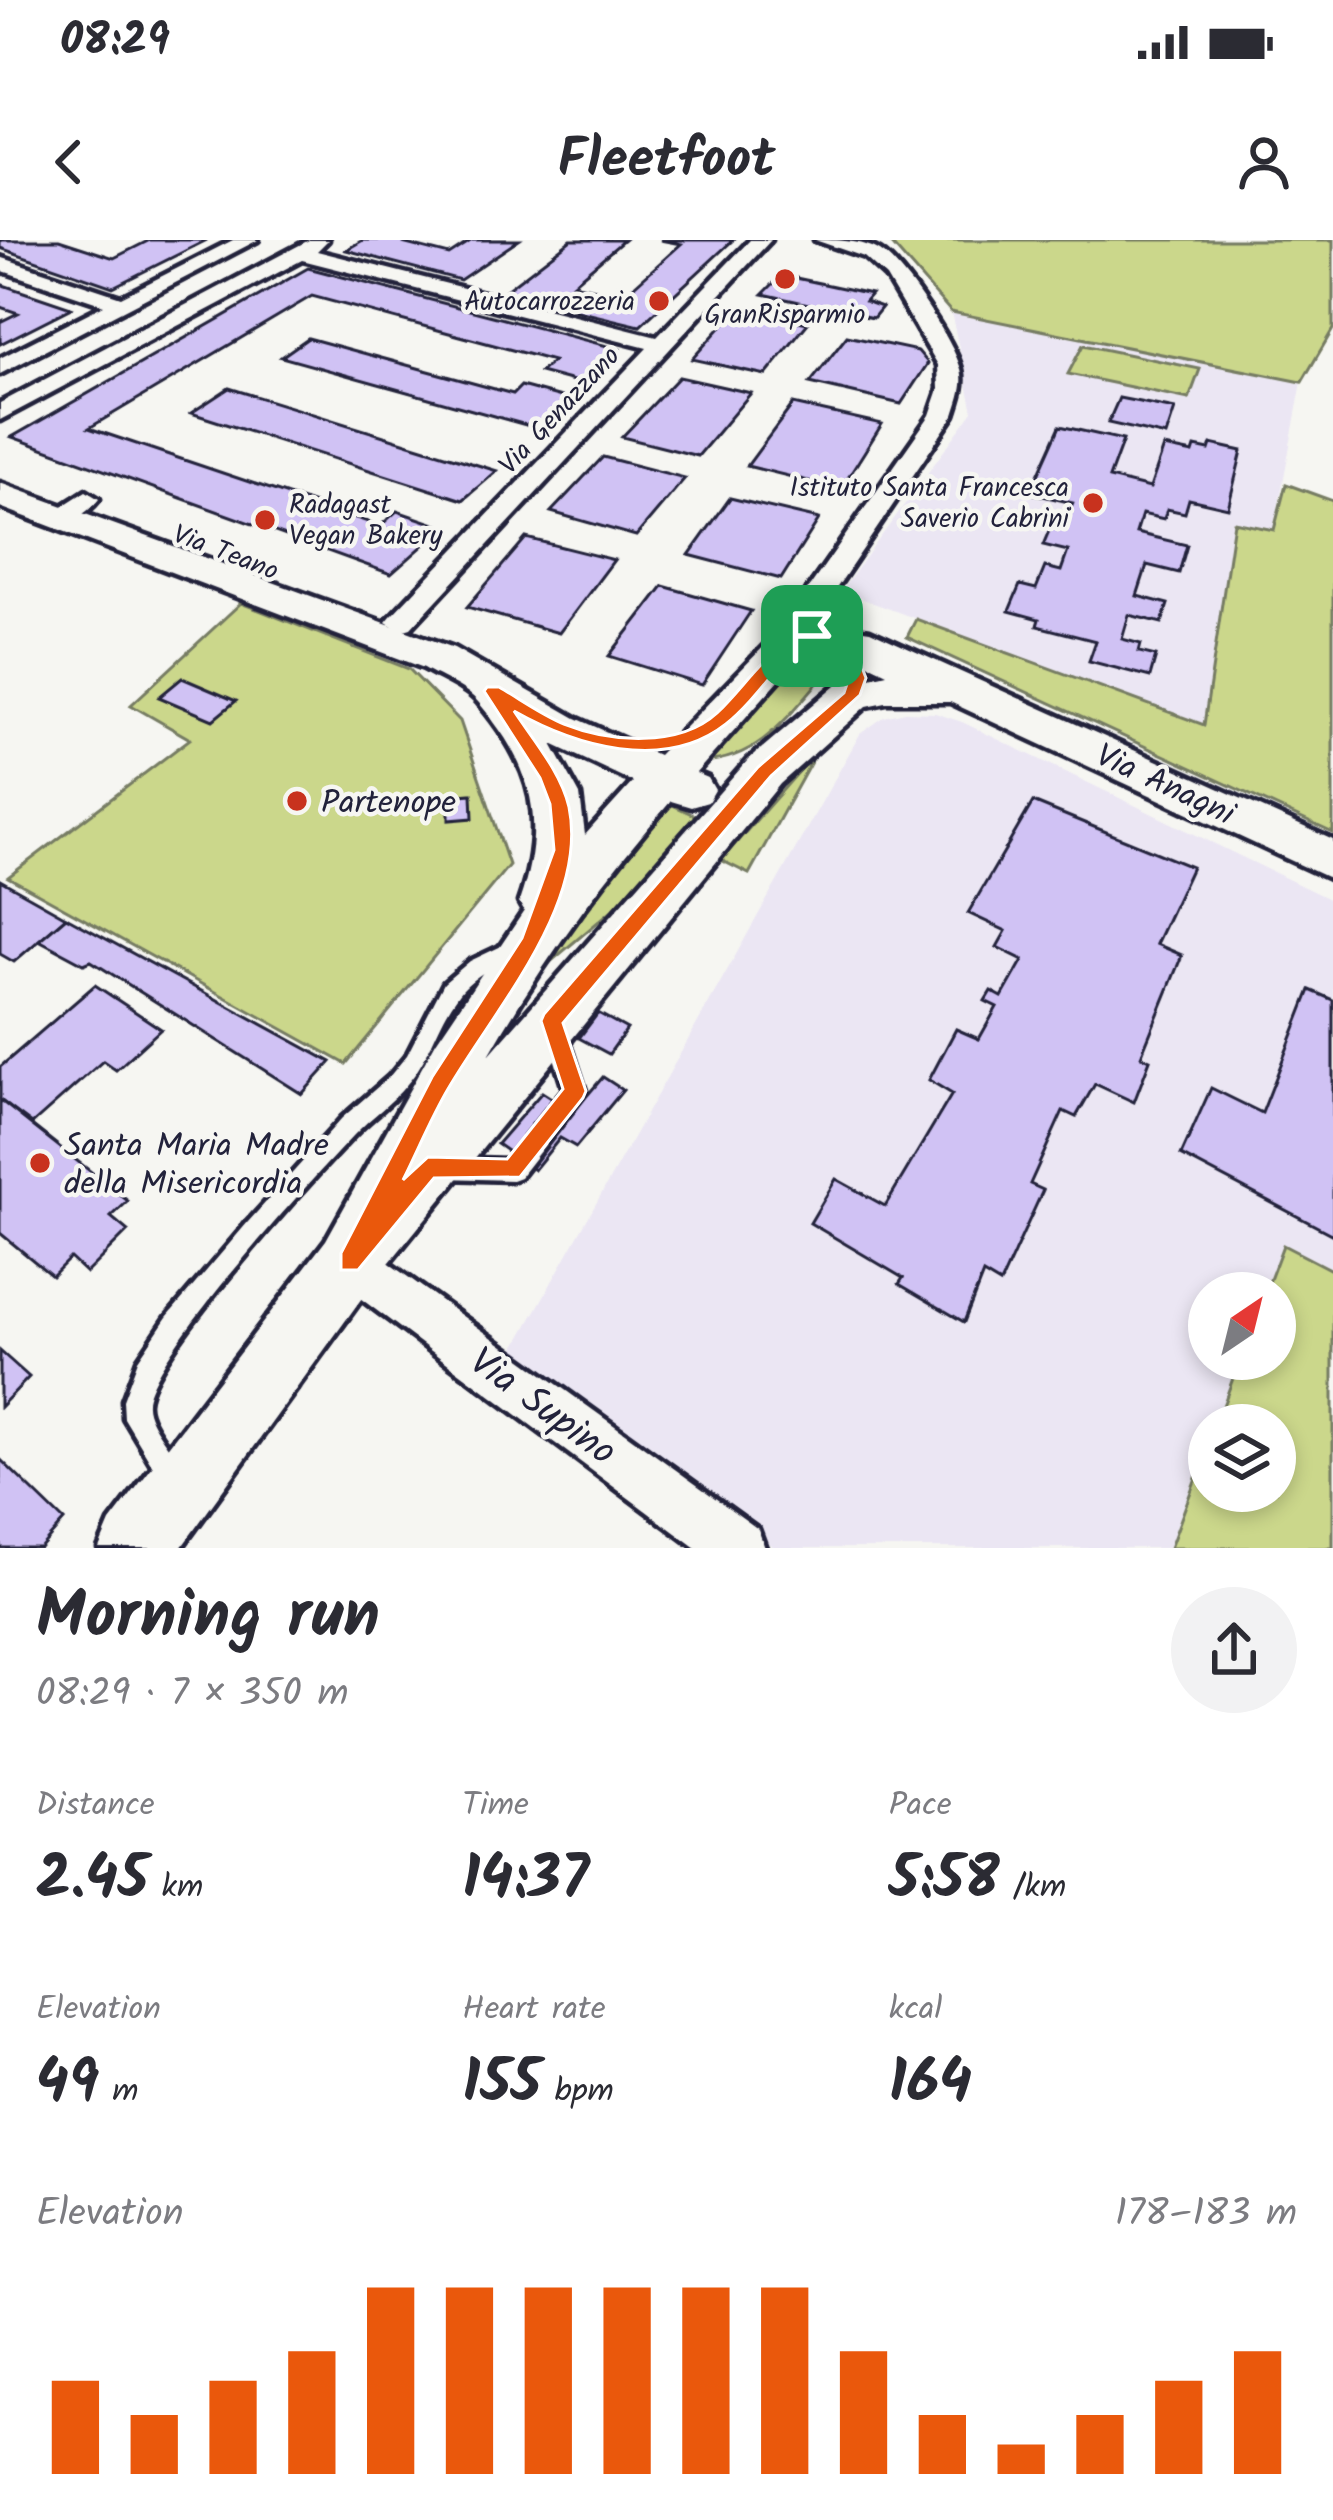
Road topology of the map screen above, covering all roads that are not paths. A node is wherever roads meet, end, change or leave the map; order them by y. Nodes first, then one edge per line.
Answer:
1 (248, 240) edge
2 (323, 240) edge
3 (760, 240) edge
4 (824, 240) edge
5 (300, 253) junction
6 (0, 263) edge
7 (122, 304) junction
8 (663, 345) junction
9 (0, 367) edge
10 (0, 412) edge
11 (0, 468) edge
12 (0, 494) edge
13 (73, 508) junction
14 (401, 622) junction
15 (812, 636) junction
16 (439, 658) junction
17 (493, 691) junction
18 (852, 695) junction
19 (999, 706) junction
20 (718, 722) junction
21 (560, 729) junction
22 (764, 772) junction
23 (664, 780) junction
24 (1333, 861) edge
25 (531, 941) junction
26 (349, 1262) junction
27 (182, 1487) junction
28 (136, 1548) edge
29 (739, 1548) edge

1 - 7 street
2 - 5 street
3 - 8 street, Via Genazzano
4 - 15 street
5 - 8 street
5 - 10 street
6 - 7 street
7 - 9 street
8 - 14 street, Via Genazzano
11 - 13 street, Via Teano
12 - 13 street, Via Teano
13 - 14 street, Via Teano
13 - 16 street, Via Teano
14 - 16 street, Via Teano
15 - 18 street
15 - 19 street, Via Anagni
15 - 20 street
16 - 17 street, Via Teano
17 - 21 street
17 - 25 street, Via Teano
18 - 19 street, Via Anagni
18 - 22 street
19 - 24 street, Via Anagni
20 - 21 street
20 - 23 street
21 - 23 street
22 - 23 street
22 - 26 street
23 - 25 street
25 - 26 street
25 - 27 lane
26 - 27 street
26 - 29 street, Via Supino
27 - 28 street

